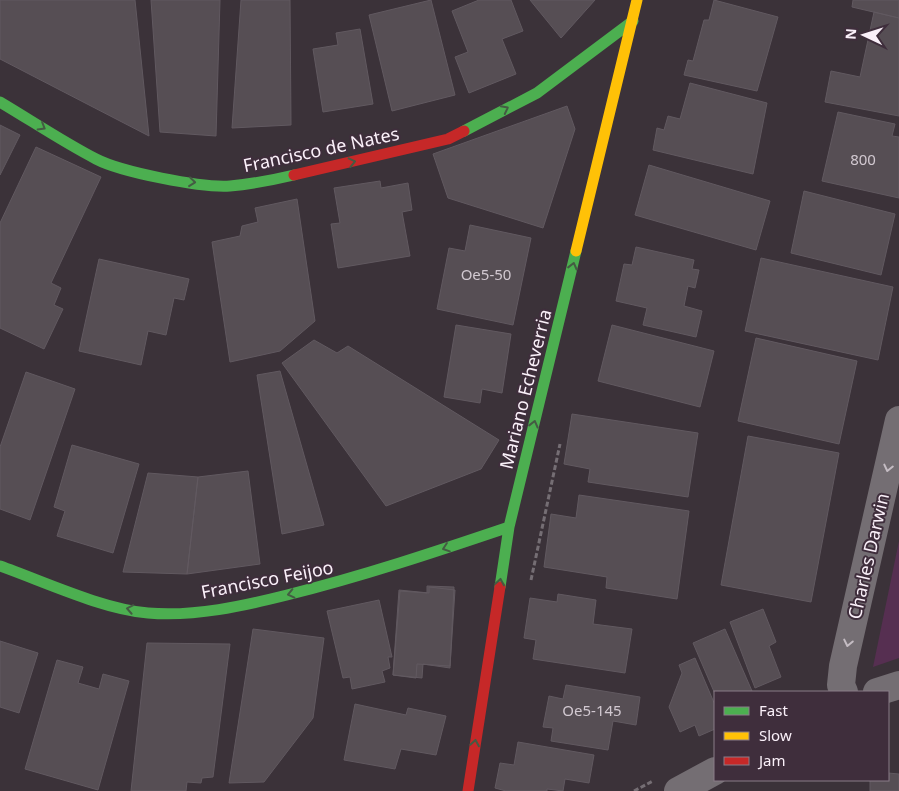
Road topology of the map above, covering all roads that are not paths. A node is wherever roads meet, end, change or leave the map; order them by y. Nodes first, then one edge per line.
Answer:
1 (638, 0) edge
2 (633, 21) junction
3 (0, 102) edge
4 (899, 420) edge
5 (509, 527) junction
6 (0, 566) edge
7 (899, 685) edge
8 (844, 691) edge
9 (880, 691) edge
10 (714, 772) edge
11 (468, 791) edge
12 (678, 791) edge

1 - 2 street, Mariano Echeverria
3 -> 2 street, Francisco de Nates
5 -> 2 street, Mariano Echeverria
4 -> 8 street, Charles Darwin
5 -> 6 street, Francisco Feijoo
11 -> 5 street, Mariano Echeverria
7 - 9 street
10 - 12 street

